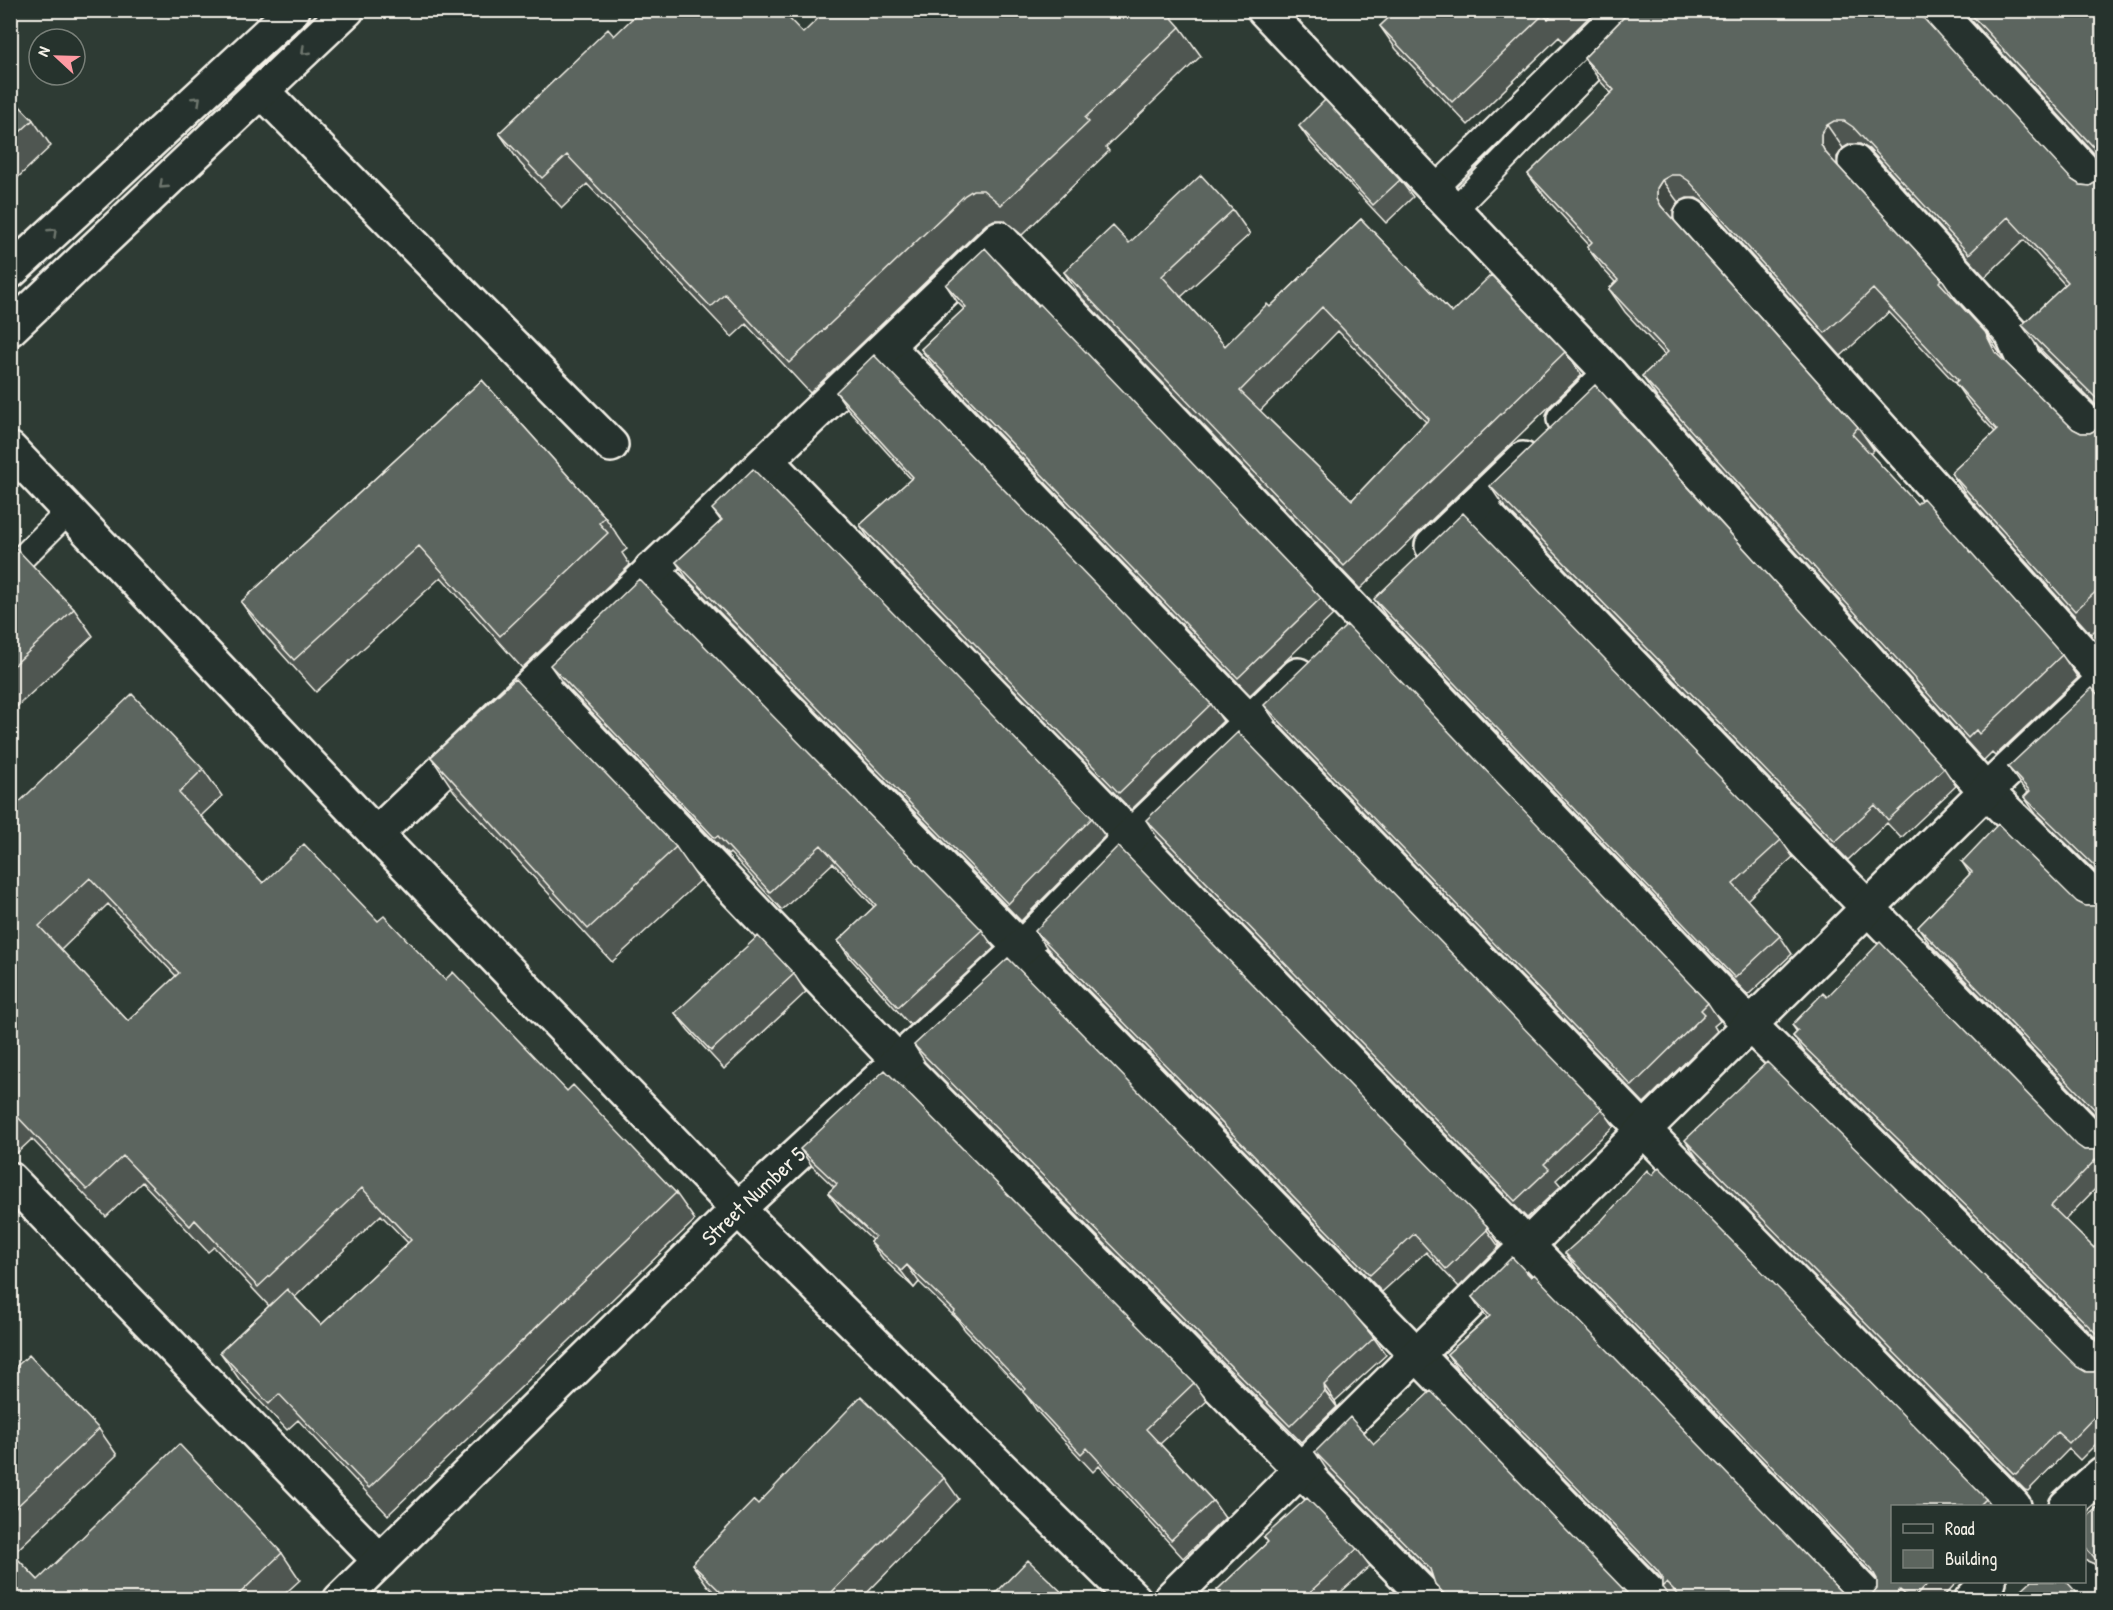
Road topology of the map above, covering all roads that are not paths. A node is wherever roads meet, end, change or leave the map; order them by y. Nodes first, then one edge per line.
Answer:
1 (293, 10) edge
2 (347, 10) edge
3 (1264, 10) edge
4 (1617, 10) edge
5 (1650, 10) edge
6 (1936, 10) edge
7 (262, 91) junction
8 (1855, 162) dead end
9 (2103, 190) edge
10 (1444, 200) junction
11 (1691, 216) dead end
12 (10, 272) edge
13 (10, 329) edge
14 (887, 346) junction
15 (1610, 374) junction
16 (2103, 438) edge
17 (611, 445) dead end
18 (10, 449) edge
19 (767, 461) junction
20 (1476, 504) junction
21 (69, 510) junction
22 (1409, 568) edge
23 (651, 569) junction
24 (10, 570) edge
25 (1384, 592) edge
26 (1338, 636) junction
27 (2103, 675) edge
28 (2103, 681) edge
29 (536, 682) junction
30 (1250, 722) junction
31 (1986, 791) junction
32 (376, 834) junction
33 (1131, 836) junction
34 (2103, 905) edge
35 (1869, 910) junction
36 (1020, 949) junction
37 (1750, 1026) junction
38 (897, 1060) junction
39 (1645, 1131) junction
40 (2103, 1149) edge
41 (10, 1179) edge
42 (738, 1209) junction
43 (1528, 1245) junction
44 (1415, 1354) junction
45 (2103, 1371) edge
46 (1301, 1468) junction
47 (2103, 1474) edge
48 (2013, 1505) edge
49 (2067, 1505) edge
50 (380, 1561) junction
51 (2086, 1579) edge
52 (1987, 1583) edge
53 (2103, 1596) edge
54 (340, 1599) edge
55 (1135, 1599) edge
56 (1169, 1599) edge
57 (1429, 1599) edge
58 (1656, 1599) edge
59 (1871, 1599) edge
60 (1971, 1599) edge

12 -> 1 street
2 -> 7 street
3 - 10 street
4 - 10 lane
5 - 10 lane
6 - 9 street
7 -> 13 street
7 - 17 street
8 - 16 street
10 - 15 street
11 - 27 street
14 - 19 street
14 - 26 street
14 - 30 street
15 - 20 street
15 - 31 street
18 - 21 street
19 - 23 street
19 - 33 street
20 - 22 street
20 - 35 street
21 - 24 lane
21 - 32 street
23 - 29 street
23 - 36 street
25 - 26 street, Street Number 5
26 - 30 street, Street Number 5
26 - 37 street
28 - 31 street
29 - 32 street
29 - 38 street
30 - 33 street, Street Number 5
30 - 39 street
31 - 34 street
31 - 35 street
32 - 42 street
33 - 36 street, Street Number 5
33 - 43 street
35 - 37 street
35 - 40 street
36 - 38 street, Street Number 5
36 - 44 street
37 - 39 street
37 - 45 street
38 - 42 street, Street Number 5
38 - 46 street
39 - 43 street
39 - 48 street
41 - 50 street
42 - 50 street, Street Number 5
42 - 55 street
43 - 44 street
43 - 59 street
44 - 46 street
44 - 58 street
46 - 56 street
46 - 57 street
47 - 49 street
50 - 54 street, Street Number 5
51 - 53 street
52 - 60 street

